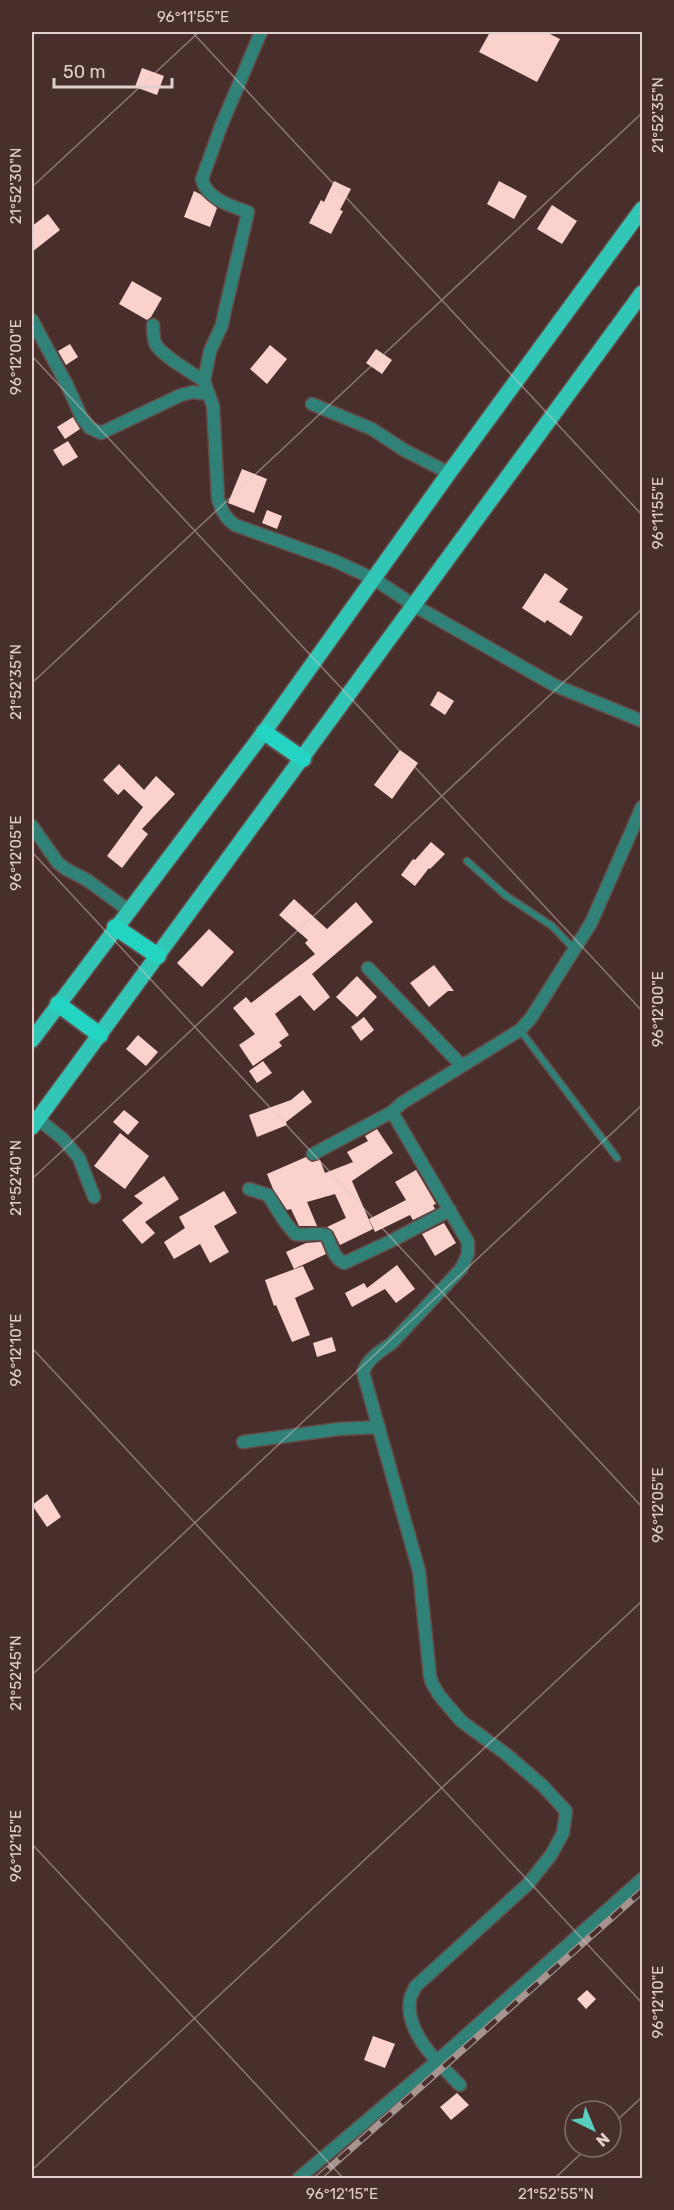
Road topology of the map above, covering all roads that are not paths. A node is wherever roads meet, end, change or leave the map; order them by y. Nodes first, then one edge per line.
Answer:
1 (261, 32) edge
2 (642, 209) edge
3 (642, 292) edge
4 (32, 320) edge
5 (153, 325) dead end
6 (204, 381) junction
7 (209, 394) junction
8 (312, 404) dead end
9 (449, 473) junction
10 (374, 579) junction
11 (415, 606) junction
12 (642, 721) edge
13 (264, 732) junction
14 (303, 759) junction
15 (642, 807) edge
16 (32, 826) edge
17 (467, 861) dead end
18 (128, 910) junction
19 (115, 927) junction
20 (574, 949) junction
21 (158, 956) junction
22 (368, 968) dead end
23 (58, 1004) junction
24 (520, 1030) junction
25 (100, 1035) junction
26 (32, 1040) edge
27 (462, 1066) junction
28 (392, 1112) junction
29 (35, 1123) edge
30 (313, 1154) dead end
31 (617, 1158) dead end
32 (249, 1189) dead end
33 (94, 1197) dead end
34 (450, 1210) junction
35 (379, 1427) junction
36 (243, 1442) dead end
37 (642, 1879) edge
38 (437, 2061) junction
39 (460, 2085) dead end
40 (300, 2178) edge

1 - 6 street
2 - 9 main road
3 - 11 main road
4 - 7 street
5 - 6 street
6 - 7 street
7 - 10 street
8 - 9 street
9 - 10 main road
10 - 11 street
10 - 13 main road
11 - 12 street
11 - 14 main road
13 - 14 highway
13 - 18 main road
14 - 21 main road
15 - 20 street
16 - 18 street
17 - 20 lane
18 - 19 main road
19 - 21 highway
19 - 23 main road
20 - 24 street
21 - 25 main road
22 - 27 street
23 - 25 highway
23 - 26 main road
24 - 27 street
24 - 31 lane
25 - 29 main road
27 - 28 street
28 - 30 street
28 - 34 street
29 - 33 street
32 - 34 street
34 - 35 street
35 - 36 street
35 - 38 street
37 - 38 street
38 - 39 street
38 - 40 street

